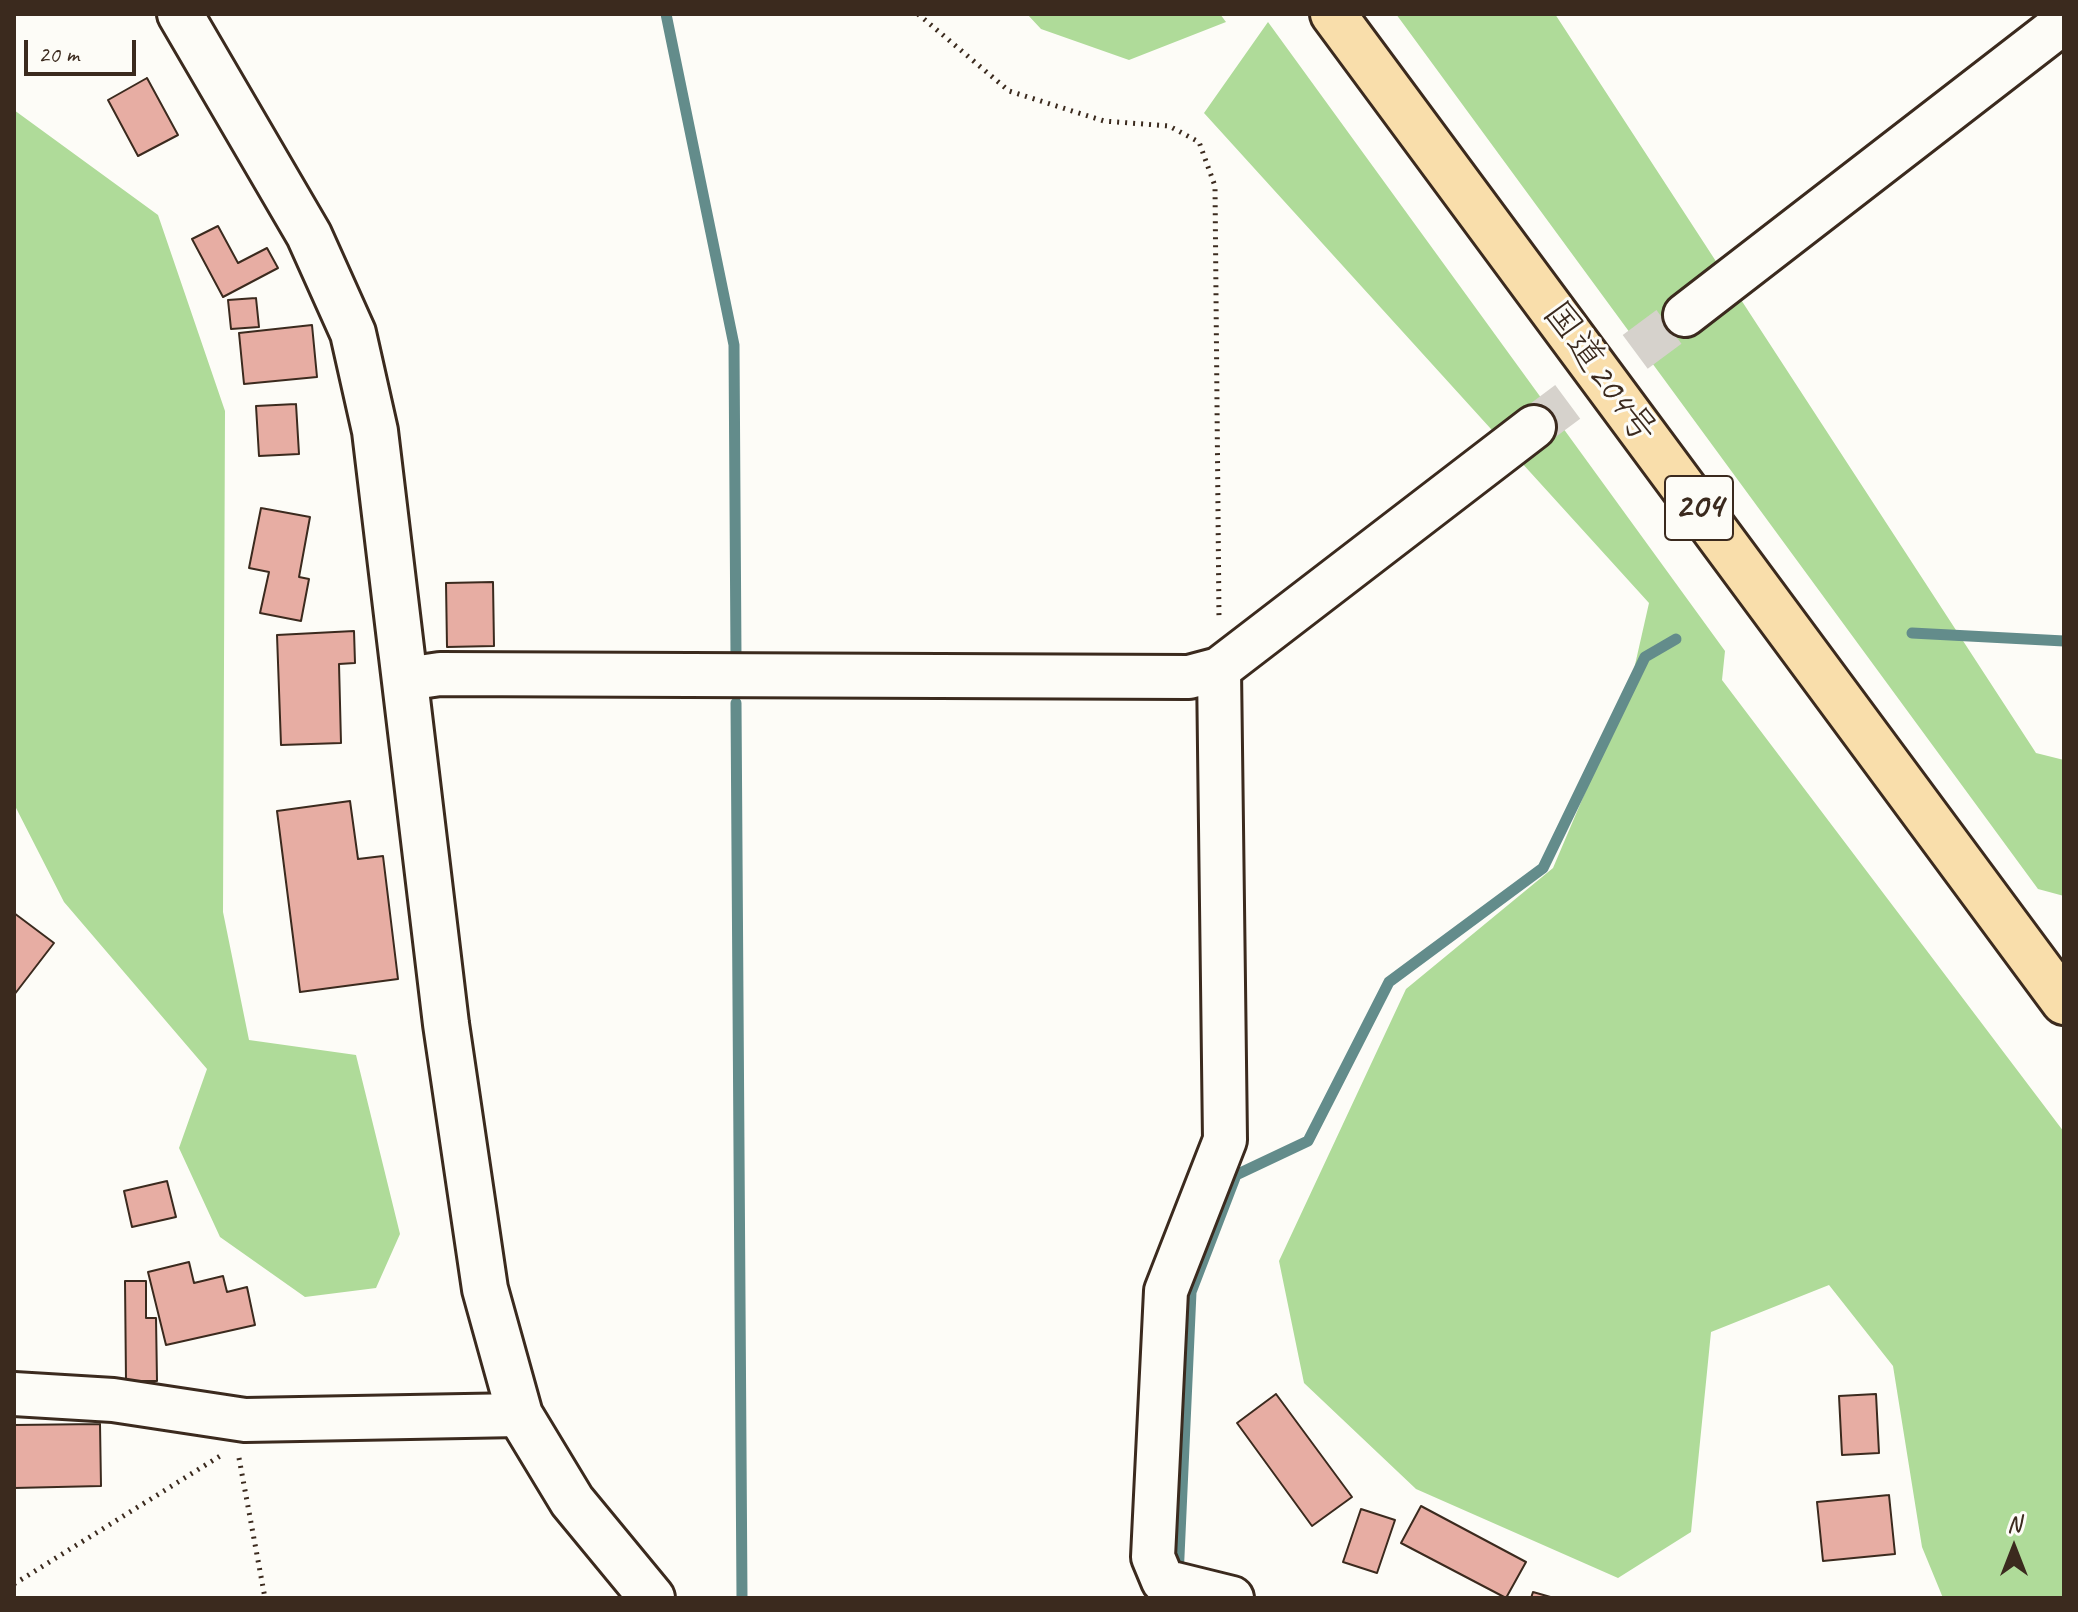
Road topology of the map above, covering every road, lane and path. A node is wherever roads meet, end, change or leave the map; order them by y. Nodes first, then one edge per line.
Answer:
1 (918, 14) edge
2 (1333, 14) edge
3 (191, 18) edge
4 (2060, 23) edge
5 (1685, 315) tunnel mouth
6 (1534, 427) tunnel mouth
7 (1219, 669) junction
8 (406, 679) junction
9 (2064, 1002) edge
10 (14, 1394) edge
11 (520, 1415) junction
12 (241, 1433) junction
13 (14, 1584) edge
14 (1205, 1591) edge
15 (265, 1598) edge
16 (652, 1598) edge

1 - 7 path
2 - 9 highway, 国道204号 / 204
3 - 8 street
4 - 5 street
6 - 7 street
7 - 8 street
7 - 14 street
8 - 11 street
10 - 12 street
11 - 12 street
11 - 16 street
12 - 13 path
12 - 15 path

